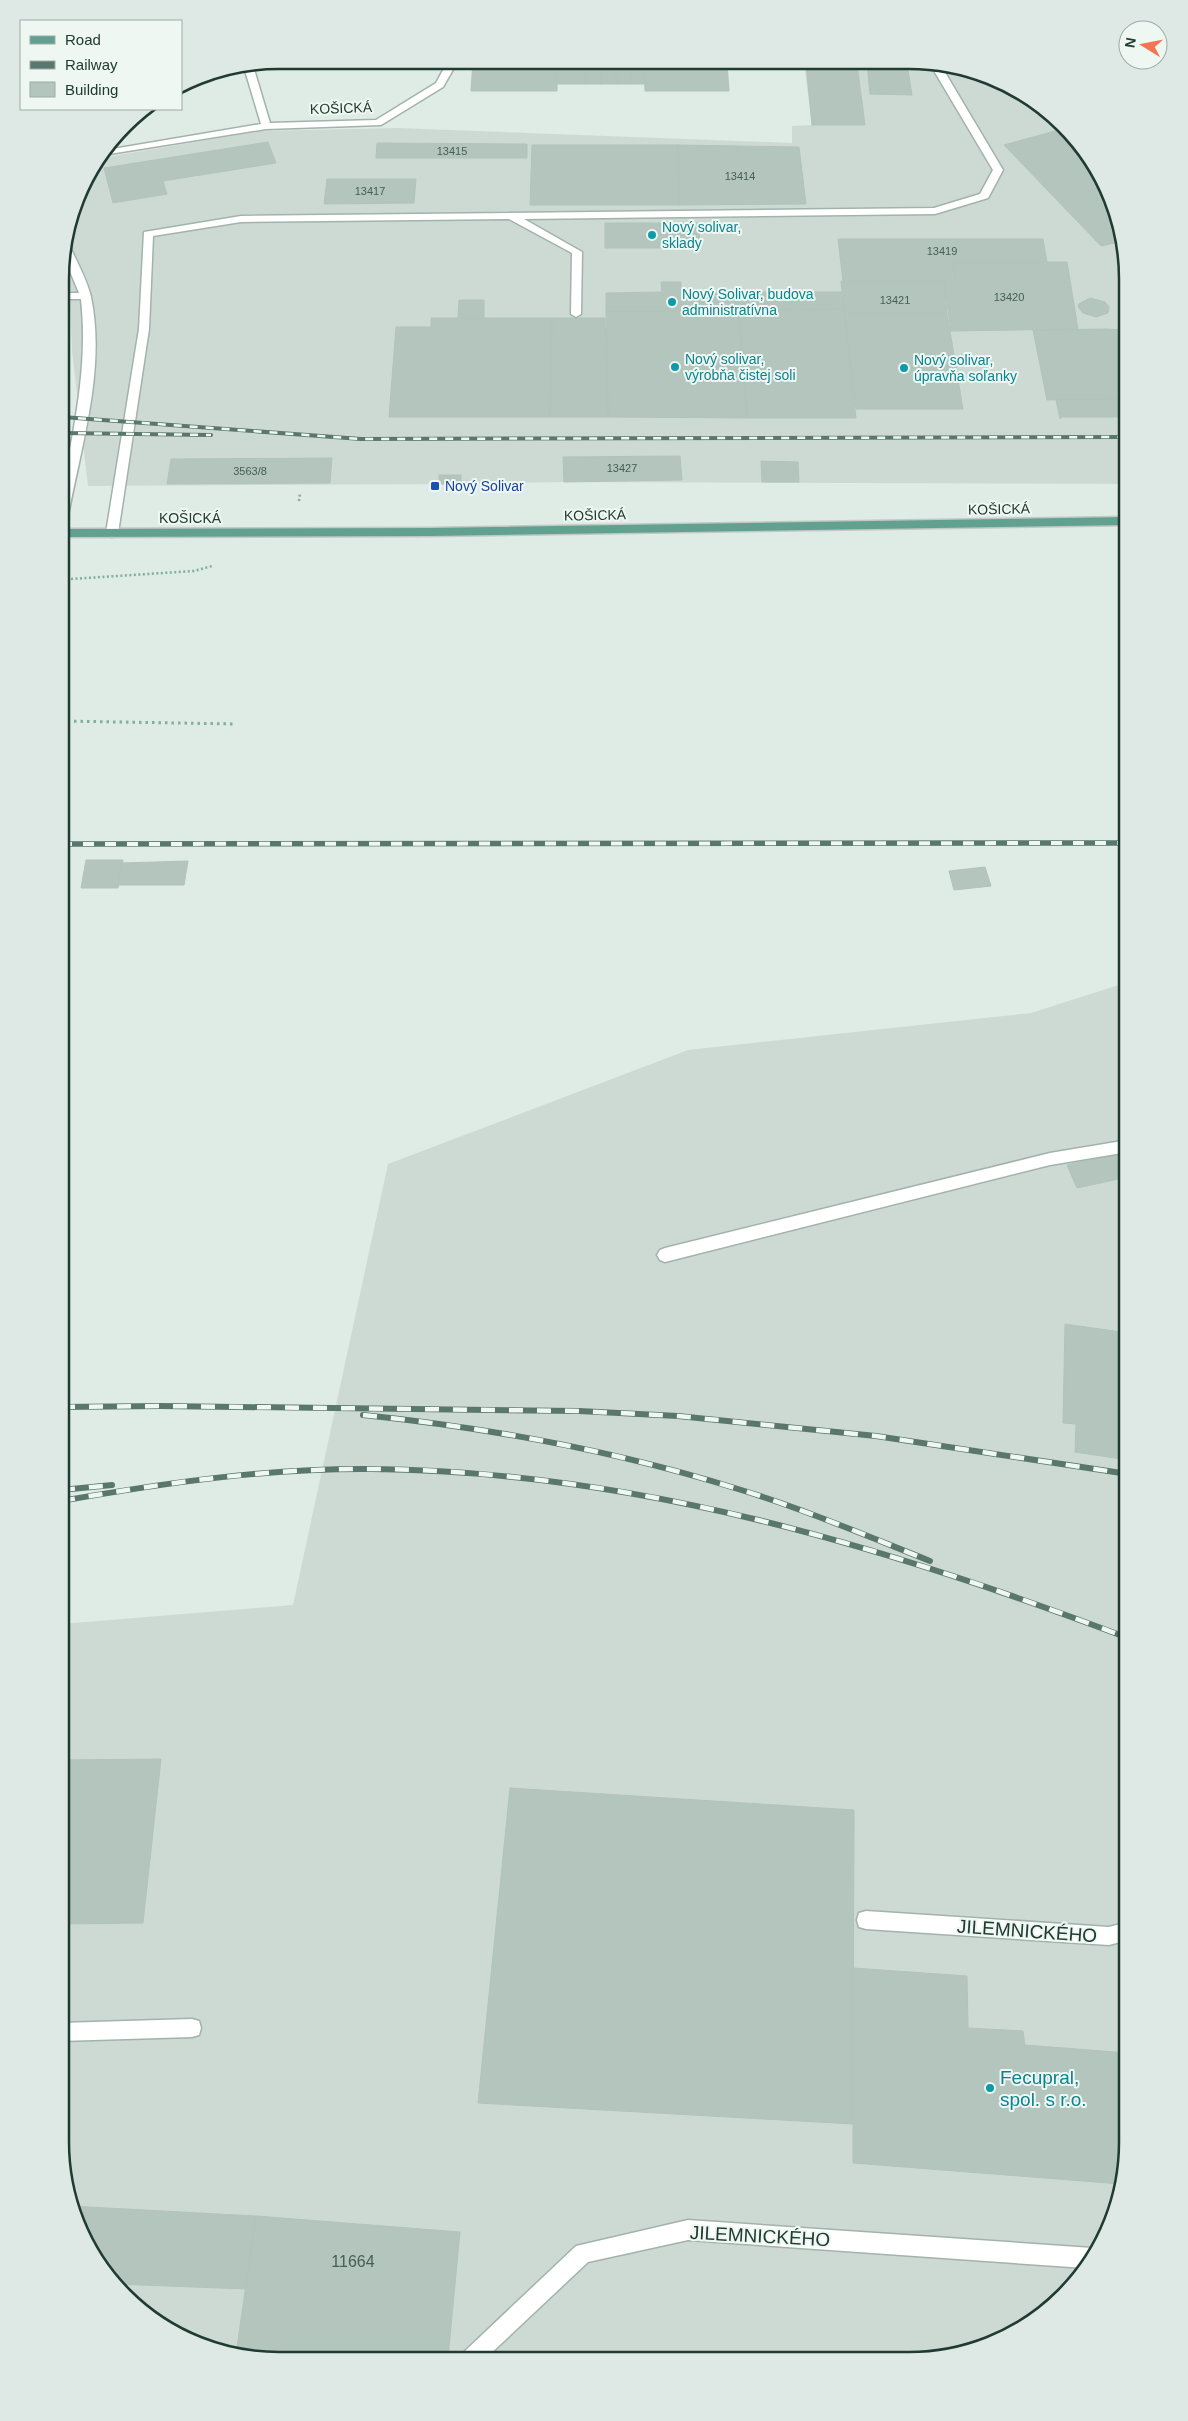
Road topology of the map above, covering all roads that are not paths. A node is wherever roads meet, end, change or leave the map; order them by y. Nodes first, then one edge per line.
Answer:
1 (449, 69) edge
2 (250, 71) edge
3 (939, 71) edge
4 (266, 126) junction
5 (111, 152) edge
6 (510, 216) junction
7 (70, 259) edge
8 (69, 296) edge
9 (86, 296) junction
10 (576, 314) dead end
11 (69, 482) edge
12 (1119, 521) edge
13 (69, 533) edge
14 (112, 533) junction
15 (1119, 1148) edge
16 (665, 1255) dead end
17 (866, 1920) dead end
18 (1119, 1933) edge
19 (192, 2028) dead end
20 (69, 2032) edge
21 (1085, 2258) edge
22 (478, 2352) edge

1 - 4 lane, KOŠICKÁ
2 - 4 lane
3 - 6 lane
4 - 5 lane, KOŠICKÁ
6 - 10 lane
6 - 14 lane
7 - 9 lane
8 - 9 lane
9 - 11 lane
12 - 14 main road, KOŠICKÁ
13 - 14 main road, KOŠICKÁ
15 - 16 lane
17 - 18 lane, JILEMNICKÉHO
19 - 20 lane
21 - 22 lane, JILEMNICKÉHO

